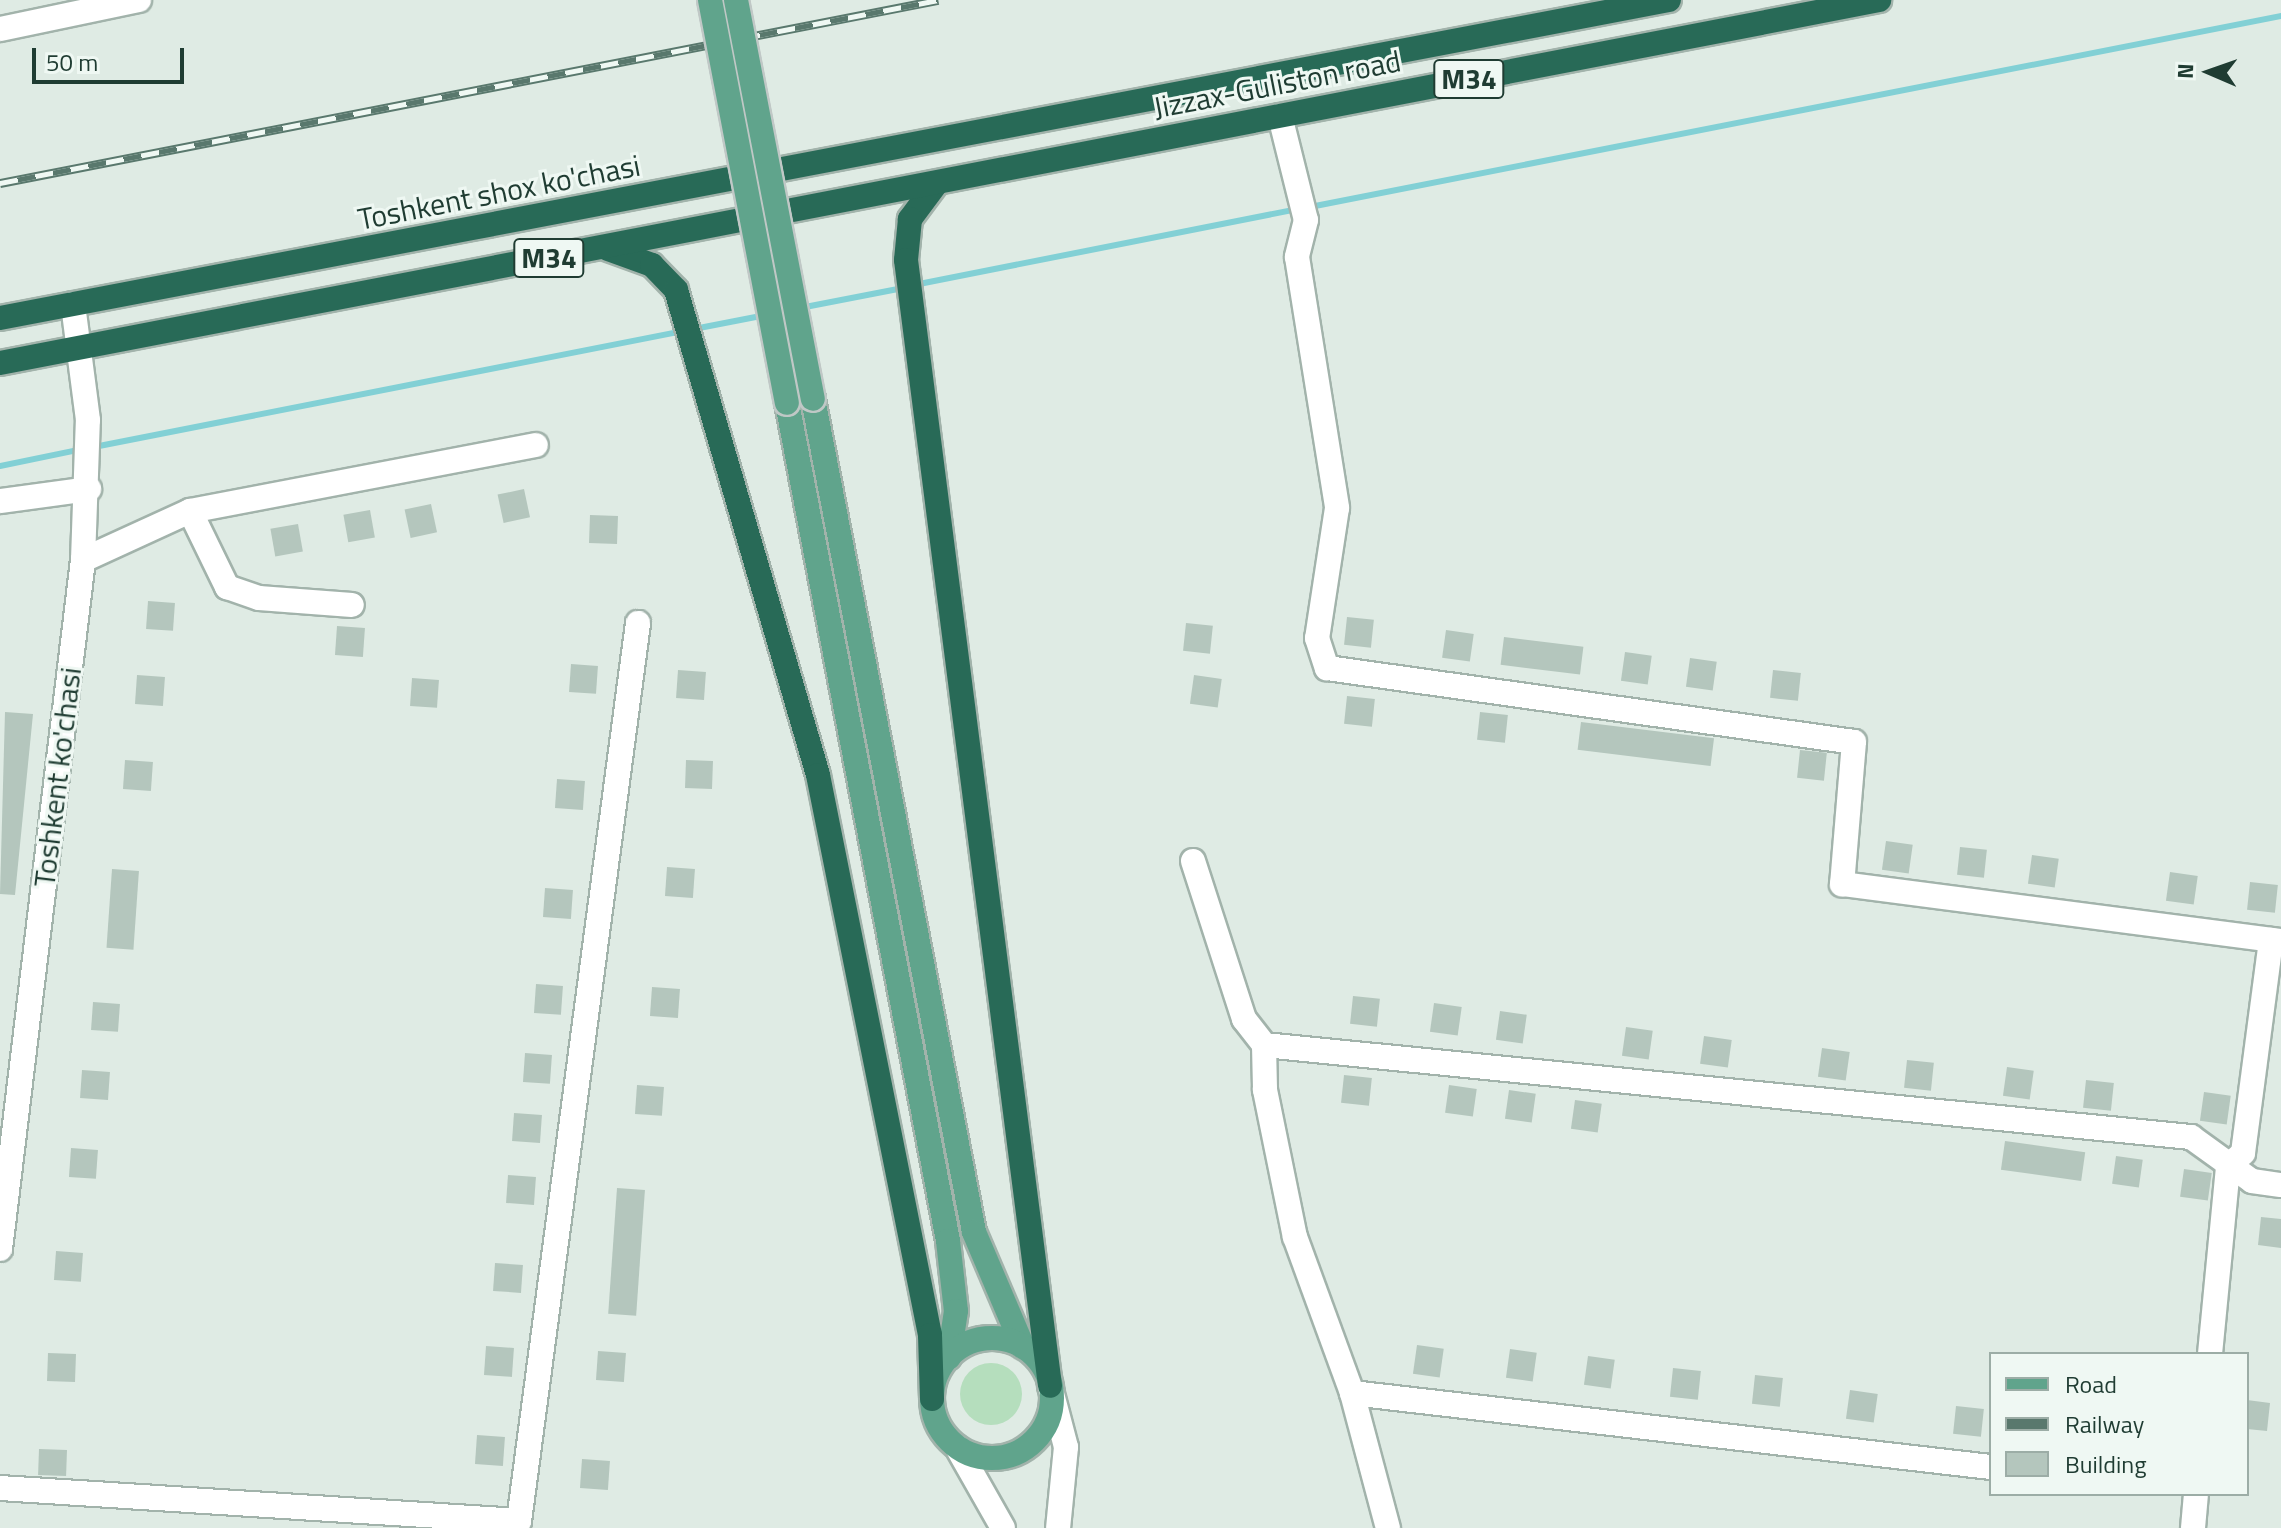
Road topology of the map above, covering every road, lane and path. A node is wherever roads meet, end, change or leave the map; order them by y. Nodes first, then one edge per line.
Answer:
1 (139, 0) edge
2 (710, 0) edge
3 (736, 0) edge
4 (1669, 0) edge
5 (1879, 0) edge
6 (0, 29) edge
7 (1280, 116) junction
8 (1009, 126) joint
9 (936, 184) junction
10 (602, 248) junction
11 (73, 304) junction
12 (0, 318) edge
13 (80, 350) junction
14 (0, 363) edge
15 (536, 445) dead end
16 (89, 477) junction
17 (0, 501) edge
18 (190, 511) junction
19 (83, 560) junction
20 (352, 605) dead end
21 (638, 623) dead end
22 (1193, 861) dead end
23 (2276, 940) edge
24 (1264, 1045) junction
25 (2228, 1166) junction
26 (2281, 1185) edge
27 (0, 1249) edge
28 (1023, 1347) junction
29 (2210, 1352) edge
30 (949, 1357) junction
31 (1050, 1386) junction
32 (1352, 1393) junction
33 (932, 1399) junction
34 (957, 1447) junction
35 (1989, 1467) edge
36 (0, 1488) edge
37 (2196, 1496) edge
38 (519, 1525) edge
39 (1003, 1528) edge
40 (1058, 1528) edge
41 (1388, 1528) edge
42 (2193, 1528) edge

1 - 6 street
2 - 30 main road, bridge
3 - 28 main road, bridge
4 - 8 highway, Jizzax-Guliston road / M34
5 - 7 highway, Jizzax-Guliston road / M34
7 - 9 highway, Jizzax-Guliston road / M34
7 - 23 street
8 - 11 highway, Toshkent shox ko'chasi / M34
9 - 10 highway, M34
9 - 31 highway
10 - 13 highway, M34
10 - 33 highway
11 - 12 highway, Toshkent shox ko'chasi / M34
11 - 13 street, Toshkent ko'chasi
13 - 14 highway, M34
13 - 16 street, Toshkent ko'chasi
15 - 18 street
16 - 17 street
16 - 19 street, Toshkent ko'chasi
18 - 19 street
18 - 20 street
19 - 27 street, Toshkent ko'chasi
21 - 38 street
22 - 24 street
23 - 25 street
24 - 25 street
24 - 32 street
25 - 26 street
25 - 29 street
28 - 30 main road
28 - 31 main road
30 - 33 main road
31 - 34 main road
31 - 40 street
32 - 35 street
32 - 41 street
33 - 34 main road
34 - 39 street
36 - 38 street
37 - 42 street

